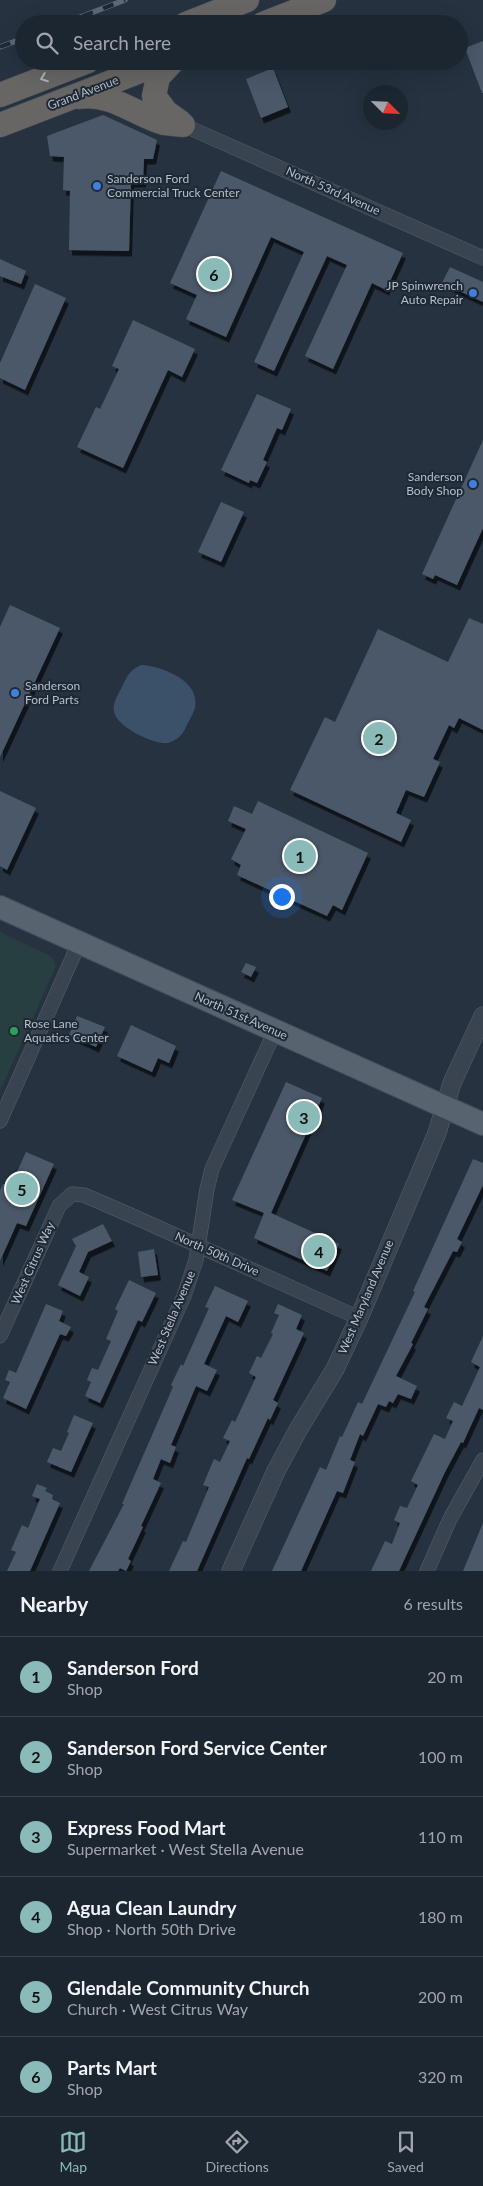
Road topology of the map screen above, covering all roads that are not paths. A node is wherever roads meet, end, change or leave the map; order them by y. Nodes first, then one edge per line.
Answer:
1 (247, 0) edge
2 (324, 0) edge
3 (208, 15) edge
4 (285, 15) edge
5 (65, 70) edge
6 (122, 70) edge
7 (165, 70) edge
8 (0, 95) edge
9 (68, 99) junction
10 (126, 105) junction
11 (0, 125) edge
12 (183, 125) junction
13 (483, 258) edge
14 (0, 907) edge
15 (79, 943) junction
16 (483, 1016) edge
17 (275, 1031) junction
18 (445, 1108) junction
19 (0, 1120) edge
20 (483, 1124) edge
21 (72, 1194) joint
22 (198, 1245) junction
23 (359, 1318) junction
24 (0, 1336) edge
25 (483, 1460) edge
26 (60, 1571) edge
27 (231, 1571) edge
28 (427, 1571) edge

1 - 3 highway
2 - 4 highway
5 -> 8 highway
6 - 9 highway, Grand Avenue
6 - 10 highway
7 - 12 highway
9 - 10 highway
9 - 11 highway, Grand Avenue
10 - 12 highway
12 - 13 street, North 53rd Avenue
14 - 15 main road, North 51st Avenue
15 - 17 main road, North 51st Avenue
15 - 19 street
16 - 18 street, West Maryland Avenue
17 - 18 main road, North 51st Avenue
17 - 22 street, West Stella Avenue
18 - 20 main road, North 51st Avenue
18 - 23 street, West Maryland Avenue
21 - 22 street, North 50th Drive
21 - 24 street, West Citrus Way
22 - 23 street, North 50th Drive
22 - 26 street, West Stella Avenue
23 - 27 street, West Maryland Avenue
25 - 28 street

